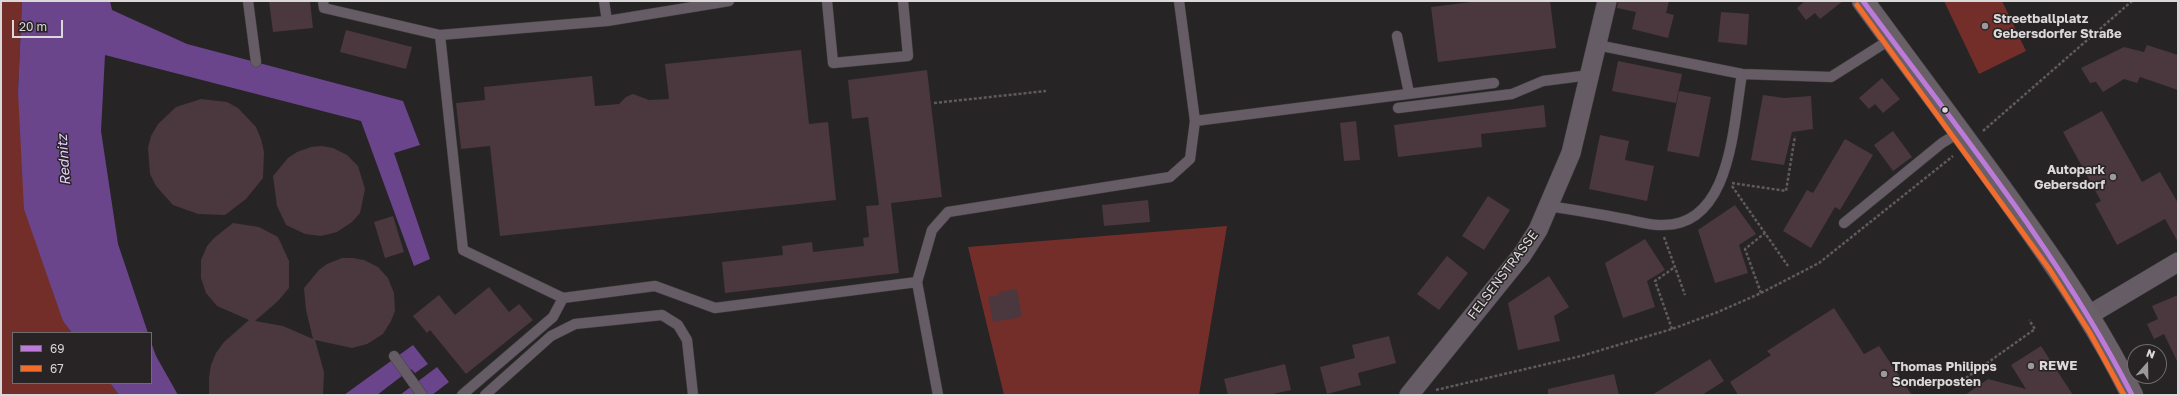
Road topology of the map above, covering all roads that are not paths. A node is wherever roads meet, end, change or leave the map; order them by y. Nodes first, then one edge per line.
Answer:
1 (248, 1) edge
2 (323, 1) edge
3 (604, 1) edge
4 (729, 1) edge
5 (827, 1) edge
6 (903, 1) edge
7 (1179, 1) edge
8 (1607, 1) edge
9 (1863, 1) edge
10 (607, 20) junction
11 (440, 35) junction
12 (1397, 36) dead end
13 (1891, 40) junction
14 (1597, 45) junction
15 (256, 62) dead end
16 (1742, 74) junction
17 (1590, 75) junction
18 (1494, 83) dead end
19 (1409, 94) junction
20 (1398, 108) dead end
21 (1195, 121) junction
22 (1964, 137) junction
23 (1549, 206) junction
24 (1844, 223) dead end
25 (2178, 262) edge
26 (917, 282) junction
27 (564, 298) junction
28 (2089, 316) junction
29 (394, 356) dead end
30 (1411, 392) edge
31 (422, 395) edge
32 (462, 395) edge
33 (486, 395) edge
34 (693, 395) edge
35 (938, 395) edge
36 (2132, 395) edge

1 - 15 lane
2 - 11 lane
3 - 10 lane
4 - 10 lane
5 - 6 lane
7 - 21 lane
8 - 14 street, FELSENSTRASSE
9 - 13 main road
10 - 11 lane
11 - 27 lane
12 - 19 lane
13 - 16 lane
13 - 22 main road
14 - 16 lane
14 - 17 street, FELSENSTRASSE
16 - 23 lane
17 - 20 lane
17 - 23 street, FELSENSTRASSE
18 - 19 lane
19 - 21 lane
21 - 26 lane
22 - 24 lane
22 - 28 main road
23 - 30 street, FELSENSTRASSE
25 - 28 street
26 - 27 lane
26 - 35 lane
27 - 32 lane
28 - 36 main road
29 - 31 lane
33 - 34 lane

